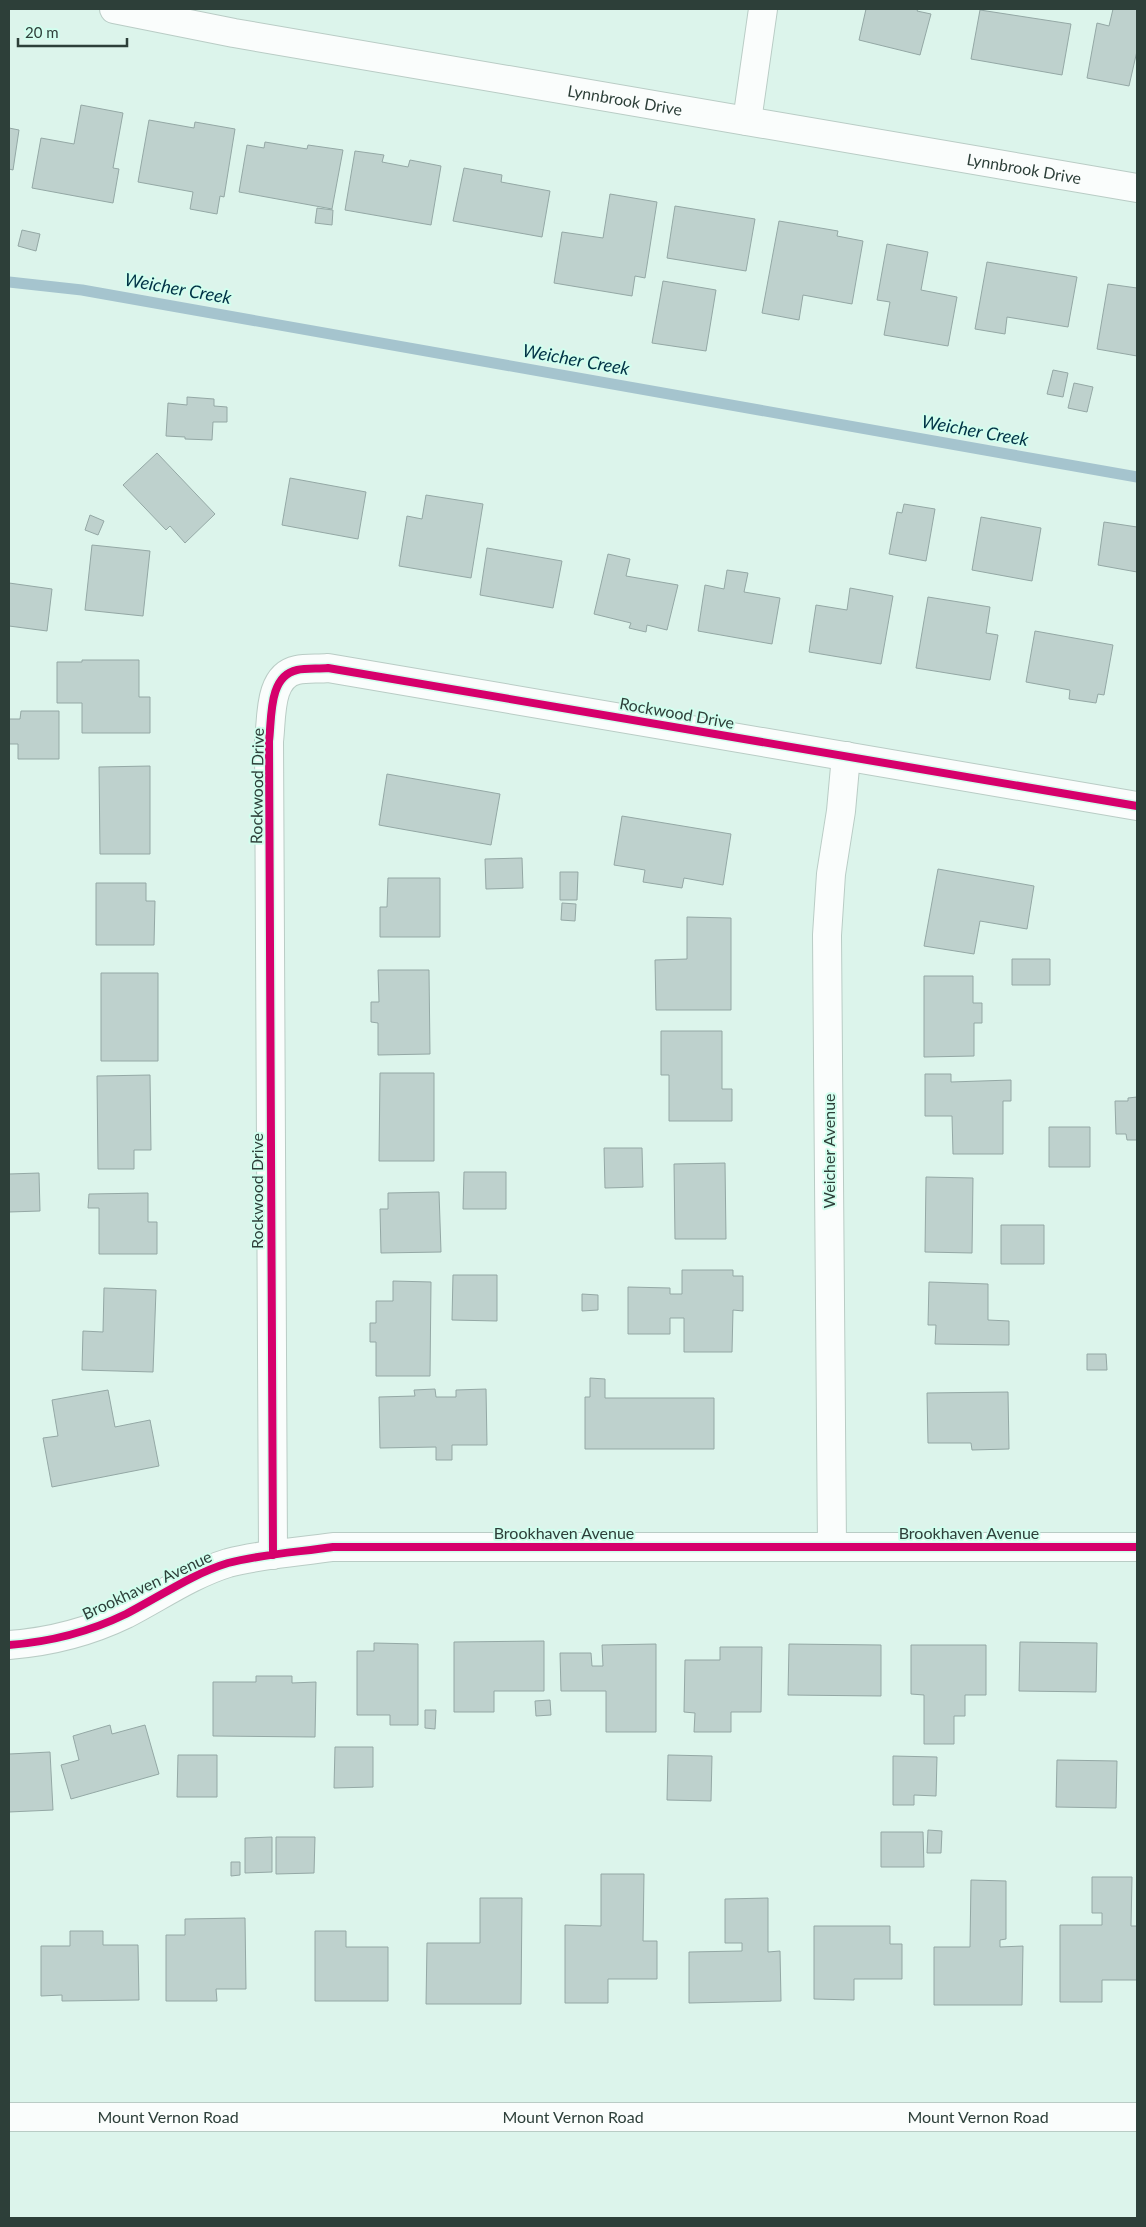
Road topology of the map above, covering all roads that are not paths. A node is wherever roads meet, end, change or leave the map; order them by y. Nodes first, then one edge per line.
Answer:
1 (114, 9) edge
2 (762, 9) edge
3 (236, 21) edge
4 (747, 121) junction
5 (1137, 188) edge
6 (846, 756) junction
7 (1137, 806) edge
8 (832, 1547) junction
9 (1137, 1547) edge
10 (273, 1555) junction
11 (9, 1645) edge
12 (9, 2117) edge
13 (1137, 2117) edge

1 - 3 street, Lynnbrook Drive
2 - 4 street
3 - 4 street, Lynnbrook Drive
4 - 5 street, Lynnbrook Drive
6 - 7 street, Rockwood Drive
6 - 8 street, Weicher Avenue
6 - 10 street, Rockwood Drive
8 - 9 street, Brookhaven Avenue
8 - 10 street, Brookhaven Avenue
10 - 11 street, Brookhaven Avenue
12 - 13 street, Mount Vernon Road

